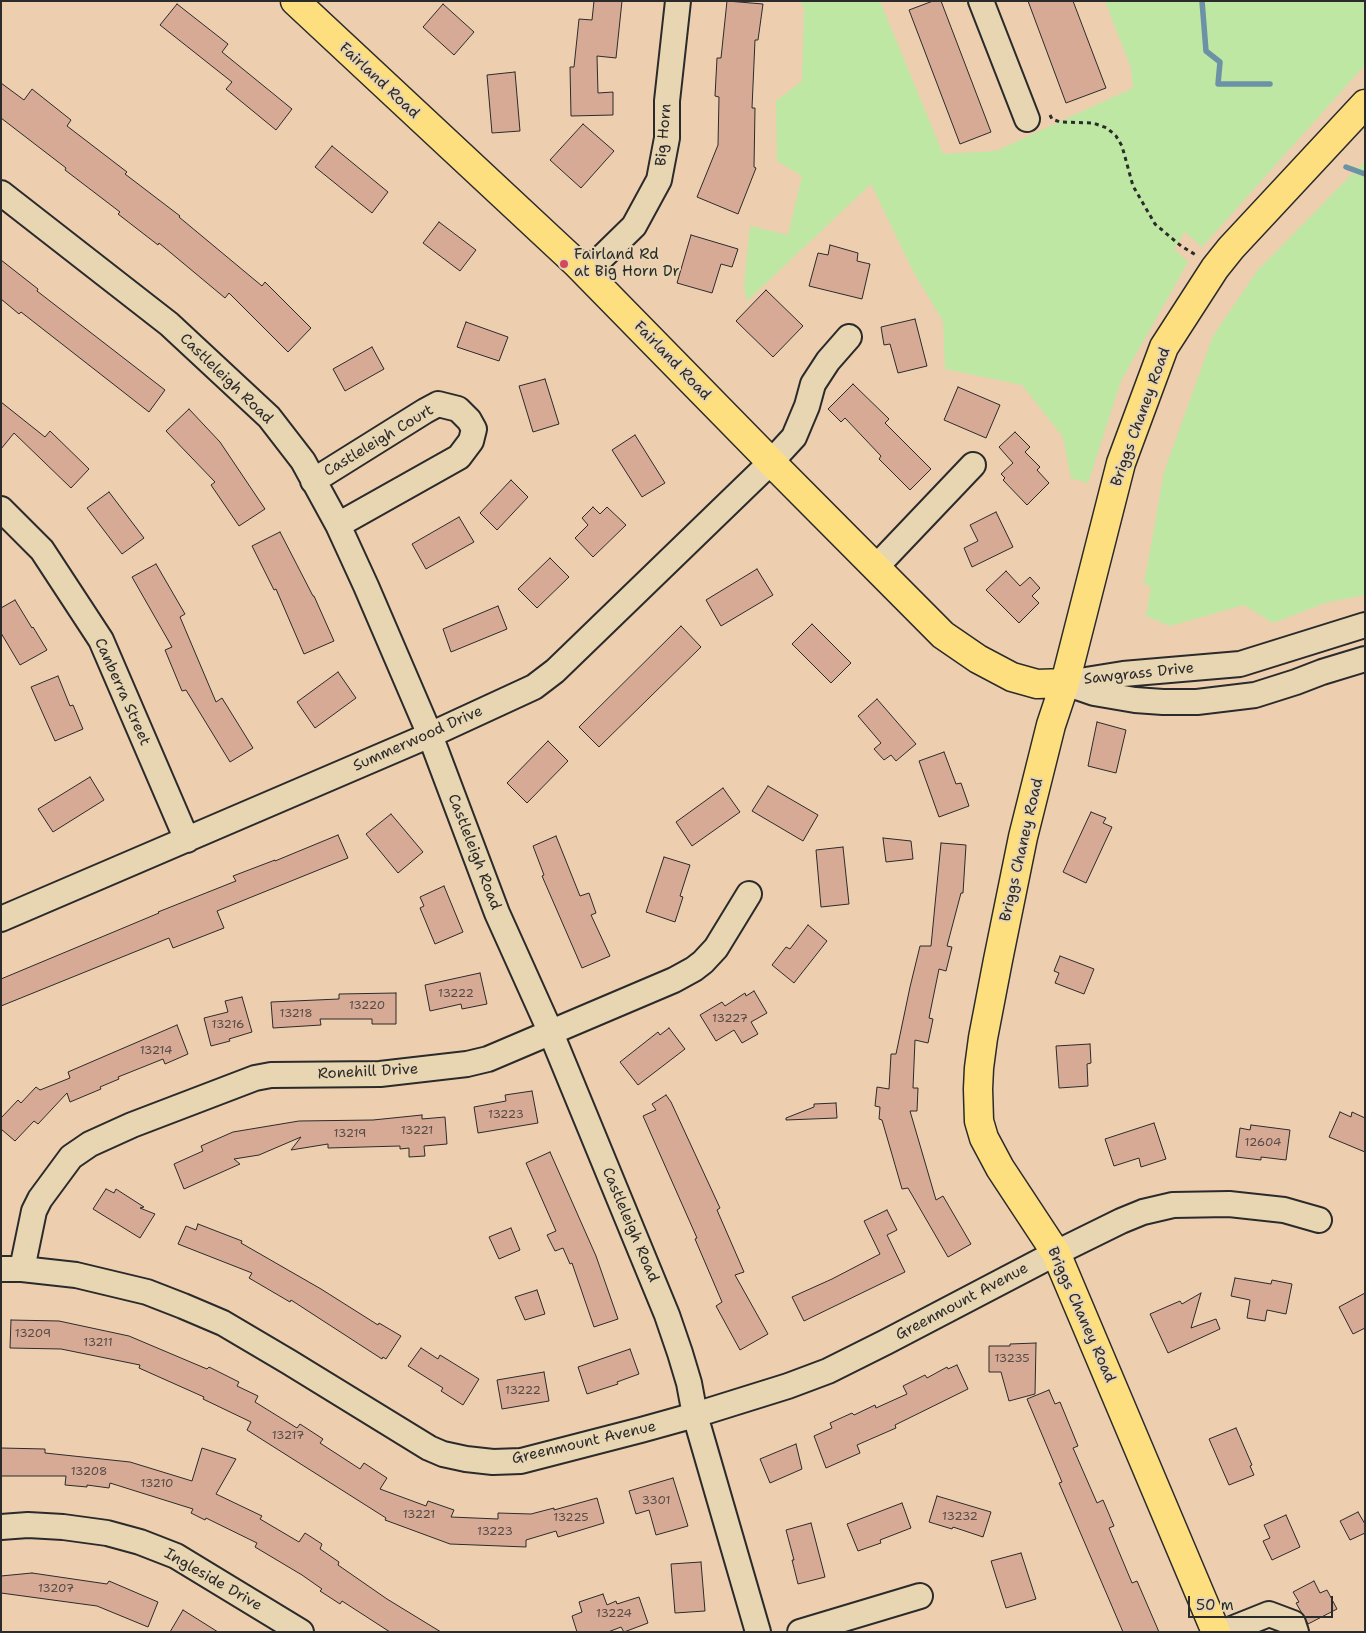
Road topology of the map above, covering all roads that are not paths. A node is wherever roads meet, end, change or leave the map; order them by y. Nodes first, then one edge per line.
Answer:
1 (295, 1) edge
2 (678, 1) edge
3 (981, 1) edge
4 (1365, 104) edge
5 (1038, 117) road end
6 (1, 193) edge
7 (586, 273) junction
8 (848, 337) dead end
9 (771, 462) junction
10 (973, 465) dead end
11 (313, 481) junction
12 (1, 509) edge
13 (338, 525) junction
14 (876, 567) junction
15 (1365, 625) edge
16 (1365, 659) edge
17 (1180, 669) junction
18 (1066, 683) junction
19 (1181, 702) junction
20 (430, 735) junction
21 (187, 840) junction
22 (749, 894) dead end
23 (1, 919) edge
24 (551, 1033) junction
25 (1319, 1220) dead end
26 (1056, 1253) junction
27 (12, 1269) edge
28 (695, 1415) junction
29 (1, 1527) edge
30 (920, 1596) dead end
31 (301, 1632) edge
32 (758, 1632) edge
33 (800, 1632) edge
34 (1216, 1632) edge
35 (1224, 1632) edge
36 (1296, 1632) edge

1 - 7 main road, Fairland Road
2 - 7 street, Big Horn
3 - 5 street
4 - 18 main road, Briggs Chaney Road
6 - 11 street, Castleleigh Road
7 - 9 main road, Fairland Road
8 - 9 street, Summerwood Drive
9 - 14 main road, Fairland Road
9 - 20 street, Summerwood Drive
10 - 14 street
11 - 13 street, Castleleigh Road
11 - 13 street, Castleleigh Court
12 - 21 street, Canberra Street
13 - 20 street, Castleleigh Road
14 - 18 main road, Fairland Road
15 - 17 street, Sawgrass Drive
16 - 19 street, Sawgrass Drive
17 - 18 street, Sawgrass Drive
17 - 19 street
18 - 19 street, Sawgrass Drive
18 - 26 main road, Briggs Chaney Road
20 - 21 street, Summerwood Drive
20 - 24 street, Castleleigh Road
21 - 23 street, Summerwood Drive
22 - 24 street, Ronehill Drive
24 - 27 street, Ronehill Drive
24 - 28 street, Castleleigh Road
25 - 26 street, Greenmount Avenue
26 - 28 street, Greenmount Avenue
26 - 34 main road, Briggs Chaney Road
27 - 28 street, Greenmount Avenue
28 - 32 street, Castleleigh Road
29 - 31 street, Ingleside Drive
30 - 33 street
35 - 36 street

